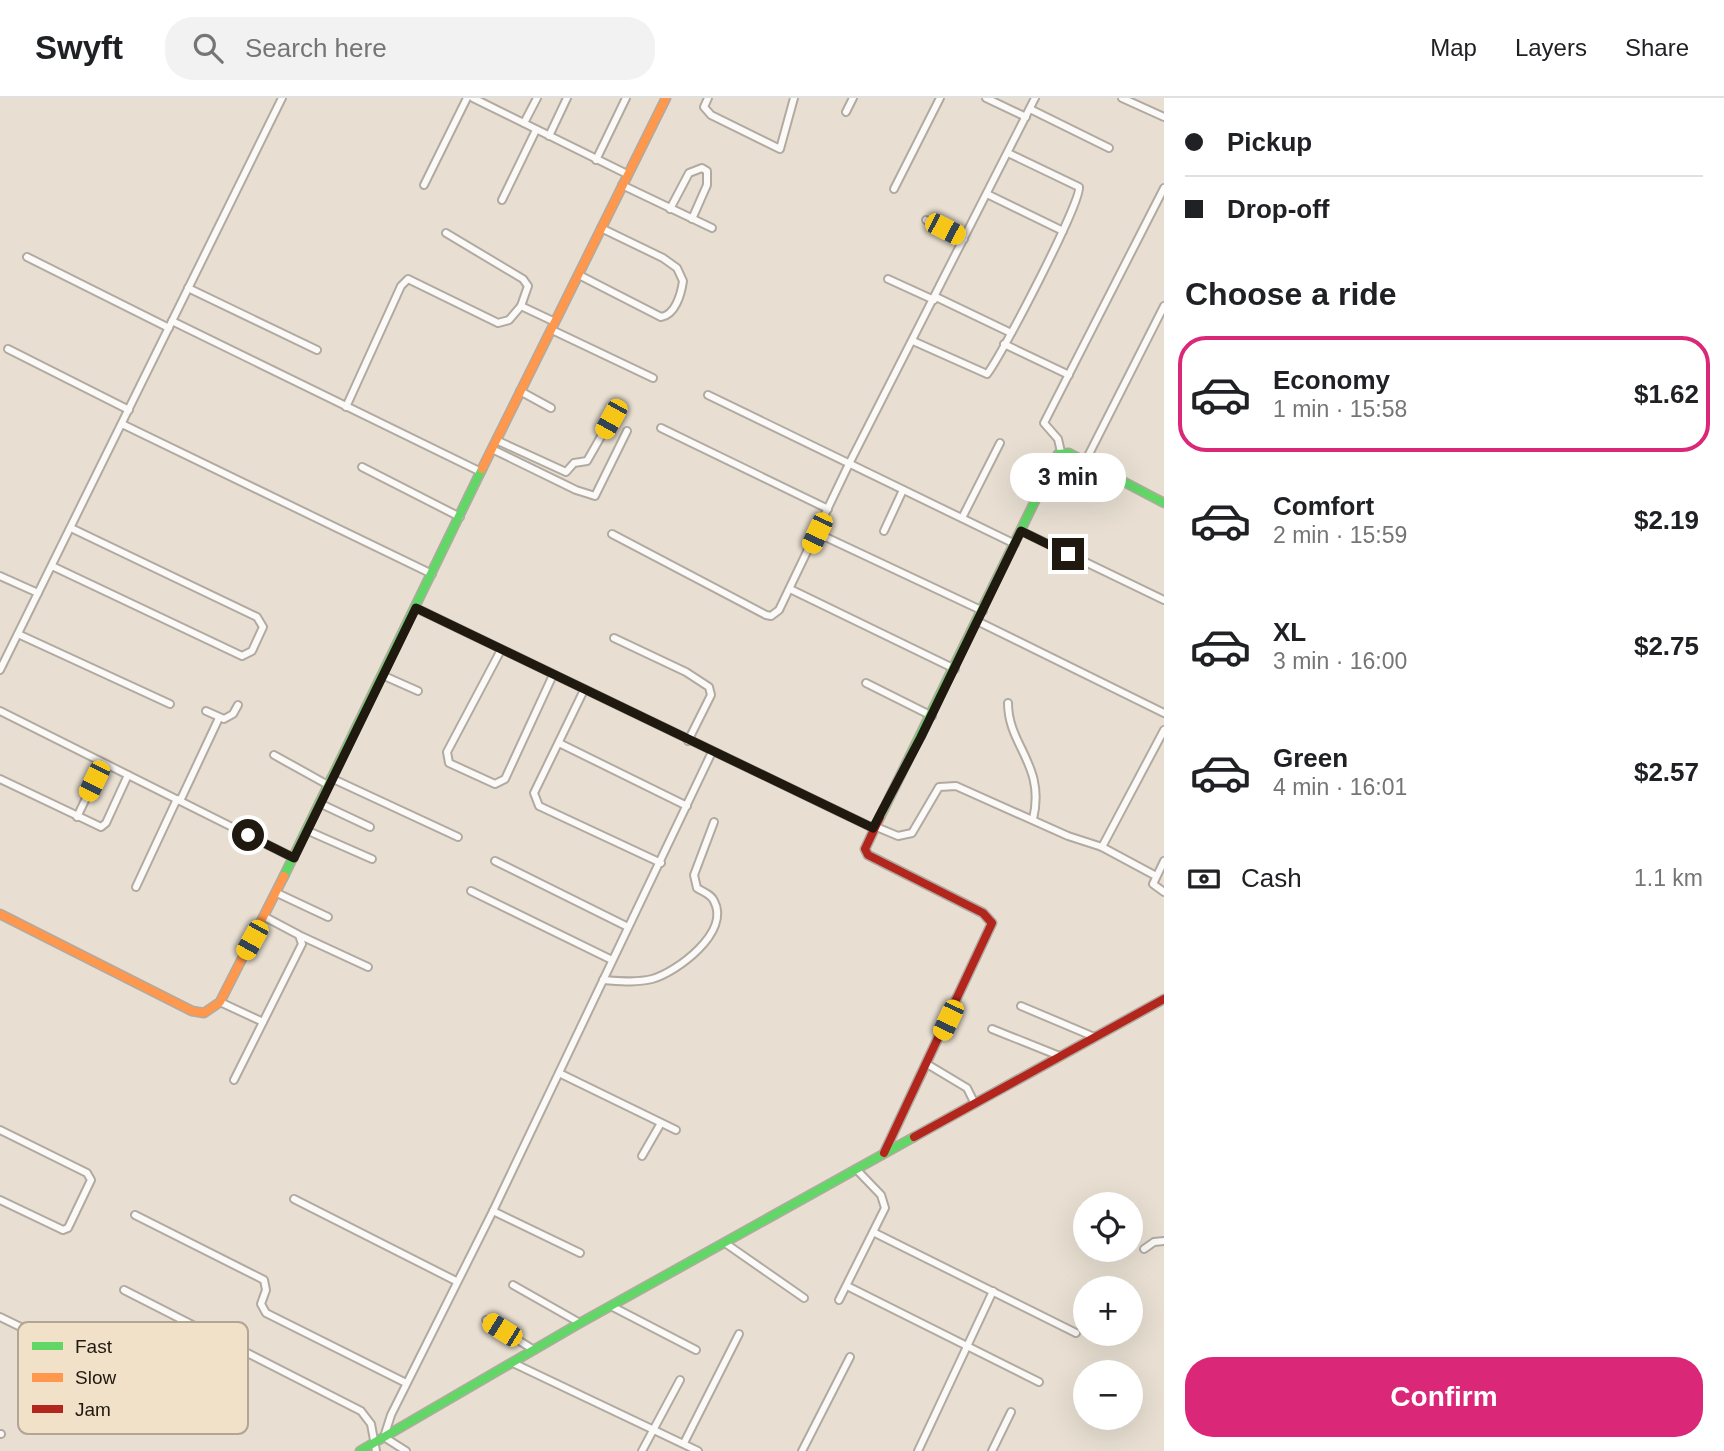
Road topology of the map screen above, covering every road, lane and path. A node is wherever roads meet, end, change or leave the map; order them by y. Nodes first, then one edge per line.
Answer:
1 (282, 98) edge
2 (467, 98) edge
3 (473, 98) edge
4 (537, 98) edge
5 (567, 98) edge
6 (626, 98) edge
7 (666, 98) edge
8 (708, 98) edge
9 (794, 98) edge
10 (853, 98) edge
11 (940, 98) edge
12 (986, 98) edge
13 (1035, 98) edge
14 (1122, 98) edge
15 (1030, 109) junction
16 (846, 112) dead end
17 (1026, 117) junction
18 (1164, 117) edge
19 (524, 123) junction
20 (537, 130) junction
21 (549, 136) junction
22 (1109, 148) dead end
23 (1009, 153) junction
24 (596, 160) junction
25 (627, 174) junction
26 (622, 185) junction
27 (424, 186) dead end
28 (1164, 188) edge
29 (894, 189) dead end
30 (987, 194) junction
31 (502, 200) dead end
32 (670, 209) junction
33 (692, 219) junction
34 (926, 220) dead end
35 (601, 228) junction
36 (712, 228) dead end
37 (1063, 231) junction
38 (446, 233) dead end
39 (964, 239) junction
40 (27, 257) dead end
41 (579, 275) junction
42 (888, 279) dead end
43 (188, 288) junction
44 (935, 298) junction
45 (521, 306) junction
46 (1164, 306) edge
47 (171, 324) junction
48 (553, 326) junction
49 (1009, 332) junction
50 (913, 341) junction
51 (1004, 344) junction
52 (8, 349) dead end
53 (317, 350) dead end
54 (1069, 375) junction
55 (653, 378) dead end
56 (520, 391) junction
57 (708, 395) dead end
58 (346, 407) junction
59 (551, 408) dead end
60 (129, 410) junction
61 (611, 419) dead end
62 (122, 424) junction
63 (661, 428) dead end
64 (627, 431) dead end
65 (1000, 443) dead end
66 (494, 445) junction
67 (1061, 452) junction
68 (1085, 462) junction
69 (849, 464) junction
70 (362, 467) dead end
71 (481, 472) junction
72 (904, 490) junction
73 (1164, 503) edge
74 (828, 509) junction
75 (460, 517) junction
76 (962, 518) junction
77 (71, 528) junction
78 (884, 531) dead end
79 (1021, 531) junction
80 (817, 533) junction
81 (612, 534) dead end
82 (1015, 544) junction
83 (52, 566) junction
84 (432, 574) junction
85 (0, 576) edge
86 (790, 589) junction
87 (38, 593) junction
88 (1164, 600) edge
89 (416, 608) junction
90 (982, 611) junction
91 (978, 621) junction
92 (18, 634) junction
93 (614, 638) dead end
94 (501, 650) junction
95 (955, 669) junction
96 (0, 670) edge
97 (382, 674) junction
98 (553, 675) junction
99 (866, 683) dead end
100 (584, 690) junction
101 (418, 691) dead end
102 (1009, 703) dead end
103 (170, 704) dead end
104 (238, 705) dead end
105 (0, 711) edge
106 (206, 711) dead end
107 (1164, 713) edge
108 (932, 716) junction
109 (219, 718) junction
110 (1164, 730) edge
111 (688, 741) junction
112 (559, 743) junction
113 (712, 752) junction
114 (274, 755) dead end
115 (103, 763) junction
116 (128, 775) junction
117 (0, 779) edge
118 (329, 781) junction
119 (178, 800) junction
120 (319, 803) junction
121 (687, 806) junction
122 (77, 817) junction
123 (1034, 819) junction
124 (714, 822) dead end
125 (370, 827) dead end
126 (873, 827) junction
127 (306, 831) junction
128 (458, 837) dead end
129 (1102, 847) junction
130 (294, 858) junction
131 (372, 859) dead end
132 (495, 861) dead end
133 (1164, 861) edge
134 (661, 863) junction
135 (1156, 876) junction
136 (136, 887) dead end
137 (471, 891) dead end
138 (1164, 892) edge
139 (277, 893) junction
140 (0, 914) edge
141 (265, 917) junction
142 (328, 917) dead end
143 (628, 927) junction
144 (299, 935) junction
145 (612, 960) junction
146 (368, 967) dead end
147 (603, 981) junction
148 (1164, 999) edge
149 (220, 1002) junction
150 (1021, 1006) dead end
151 (263, 1022) junction
152 (992, 1029) dead end
153 (1092, 1036) junction
154 (1057, 1055) junction
155 (928, 1064) junction
156 (559, 1073) junction
157 (234, 1080) dead end
158 (974, 1102) junction
159 (660, 1123) junction
160 (0, 1130) edge
161 (676, 1130) dead end
162 (884, 1153) junction
163 (642, 1156) dead end
164 (856, 1169) junction
165 (294, 1199) dead end
166 (0, 1200) edge
167 (493, 1211) junction
168 (135, 1215) dead end
169 (875, 1233) junction
170 (1164, 1241) edge
171 (725, 1243) junction
172 (1144, 1249) dead end
173 (580, 1253) dead end
174 (456, 1281) junction
175 (513, 1285) dead end
176 (847, 1286) junction
177 (124, 1290) dead end
178 (993, 1291) junction
179 (804, 1298) dead end
180 (839, 1300) dead end
181 (613, 1307) junction
182 (0, 1317) edge
183 (486, 1320) dead end
184 (187, 1322) edge
185 (580, 1323) junction
186 (18, 1326) edge
187 (1073, 1331) edge
188 (739, 1334) dead end
189 (966, 1345) junction
190 (534, 1350) junction
191 (696, 1350) dead end
192 (248, 1353) edge
193 (849, 1357) dead end
194 (513, 1363) junction
195 (680, 1380) dead end
196 (1039, 1382) dead end
197 (406, 1383) junction
198 (1011, 1412) dead end
199 (653, 1429) junction
200 (379, 1443) edge
201 (684, 1443) junction
202 (360, 1451) edge
203 (406, 1451) edge
204 (642, 1451) edge
205 (698, 1451) edge
206 (803, 1451) edge
207 (918, 1451) edge
208 (992, 1451) edge

1 - 43 street
2 - 27 street
3 - 19 street
4 - 19 street
5 - 21 street
6 - 24 street
7 - 25 street
8 - 9 street
10 - 16 street
11 - 29 street
12 - 17 street
13 - 15 street
14 - 18 street
15 - 17 street
15 - 22 street
17 - 23 street
19 - 20 street
20 - 21 street
20 - 31 street
21 - 24 street
23 - 30 street
23 - 37 street
24 - 25 street
25 - 26 street
26 - 32 street
26 - 35 street
28 - 54 street
30 - 37 street
30 - 39 street
32 - 33 street
32 - 33 street
33 - 36 street
34 - 39 street
35 - 41 street
35 - 41 street
37 - 49 street
38 - 45 street
39 - 44 street
40 - 47 street
41 - 48 street
42 - 44 street
43 - 47 street
43 - 53 street
44 - 49 street
44 - 50 street
45 - 48 street
45 - 58 street
46 - 68 street
47 - 58 street
47 - 60 street
48 - 55 street
48 - 56 street
49 - 51 street
50 - 51 street
50 - 69 street
51 - 54 street
52 - 60 street
54 - 67 street
56 - 59 street
56 - 66 street
57 - 69 street
58 - 71 street
60 - 62 street
61 - 66 street
62 - 77 street
62 - 84 street
63 - 74 street
64 - 66 street
65 - 76 street
66 - 71 street
67 - 68 street
67 - 79 street
68 - 73 street
69 - 72 street
69 - 74 street
70 - 75 street
71 - 75 street
72 - 76 street
72 - 78 street
74 - 80 street
75 - 84 street
76 - 82 street
77 - 83 street
77 - 83 street
79 - 82 street
79 - 88 street
80 - 86 street
80 - 90 street
81 - 86 street
82 - 90 street
83 - 87 street
84 - 89 street
85 - 87 street
86 - 95 street
87 - 92 street
89 - 94 street
89 - 97 street
90 - 91 street
91 - 95 street
91 - 107 street
92 - 96 street
92 - 103 street
93 - 111 street
94 - 98 street
94 - 98 street
95 - 108 street
97 - 101 street
97 - 118 street
98 - 100 street
99 - 108 street
100 - 111 street
100 - 112 street
102 - 123 street
104 - 109 street
105 - 115 street
106 - 109 street
108 - 126 street
109 - 119 street
110 - 129 street
111 - 113 street
112 - 121 street
112 - 134 street
113 - 121 street
113 - 126 street
114 - 118 street
115 - 116 street
115 - 122 street
116 - 119 street
116 - 122 street
117 - 122 street
118 - 120 street
118 - 128 street
119 - 130 street
119 - 136 street
120 - 125 street
120 - 127 street
121 - 134 street
123 - 126 street
123 - 129 street
124 - 147 street
126 - 155 street
127 - 130 street
127 - 131 street
129 - 135 street
130 - 139 street
132 - 143 street
133 - 135 street
134 - 143 street
135 - 138 street
137 - 145 street
139 - 141 street
139 - 142 street
140 - 149 street
141 - 144 street
141 - 149 street
143 - 145 street
144 - 146 street
144 - 151 street
145 - 147 street
147 - 156 street
148 - 153 street
149 - 151 street
150 - 153 street
151 - 157 street
152 - 154 street
153 - 154 street
154 - 158 street
155 - 158 street
155 - 162 street
156 - 159 street
156 - 167 street
158 - 162 street
159 - 161 street
159 - 163 street
160 - 166 street
162 - 164 street
164 - 169 street
164 - 171 street
165 - 174 street
167 - 173 street
167 - 174 street
168 - 197 street
169 - 176 street
169 - 178 street
170 - 172 street
171 - 179 street
171 - 181 street
174 - 197 street
175 - 185 street
176 - 180 street
176 - 189 street
177 - 184 street
178 - 187 street
178 - 189 street
181 - 185 street
181 - 191 street
182 - 186 street
183 - 190 street
185 - 190 street
188 - 201 street
189 - 196 street
189 - 207 street
190 - 194 street
192 - 200 street
193 - 206 street
194 - 199 street
194 - 200 street
195 - 199 street
197 - 200 street
198 - 208 street
199 - 201 street
199 - 204 street
200 - 202 street
200 - 203 street
201 - 205 street

